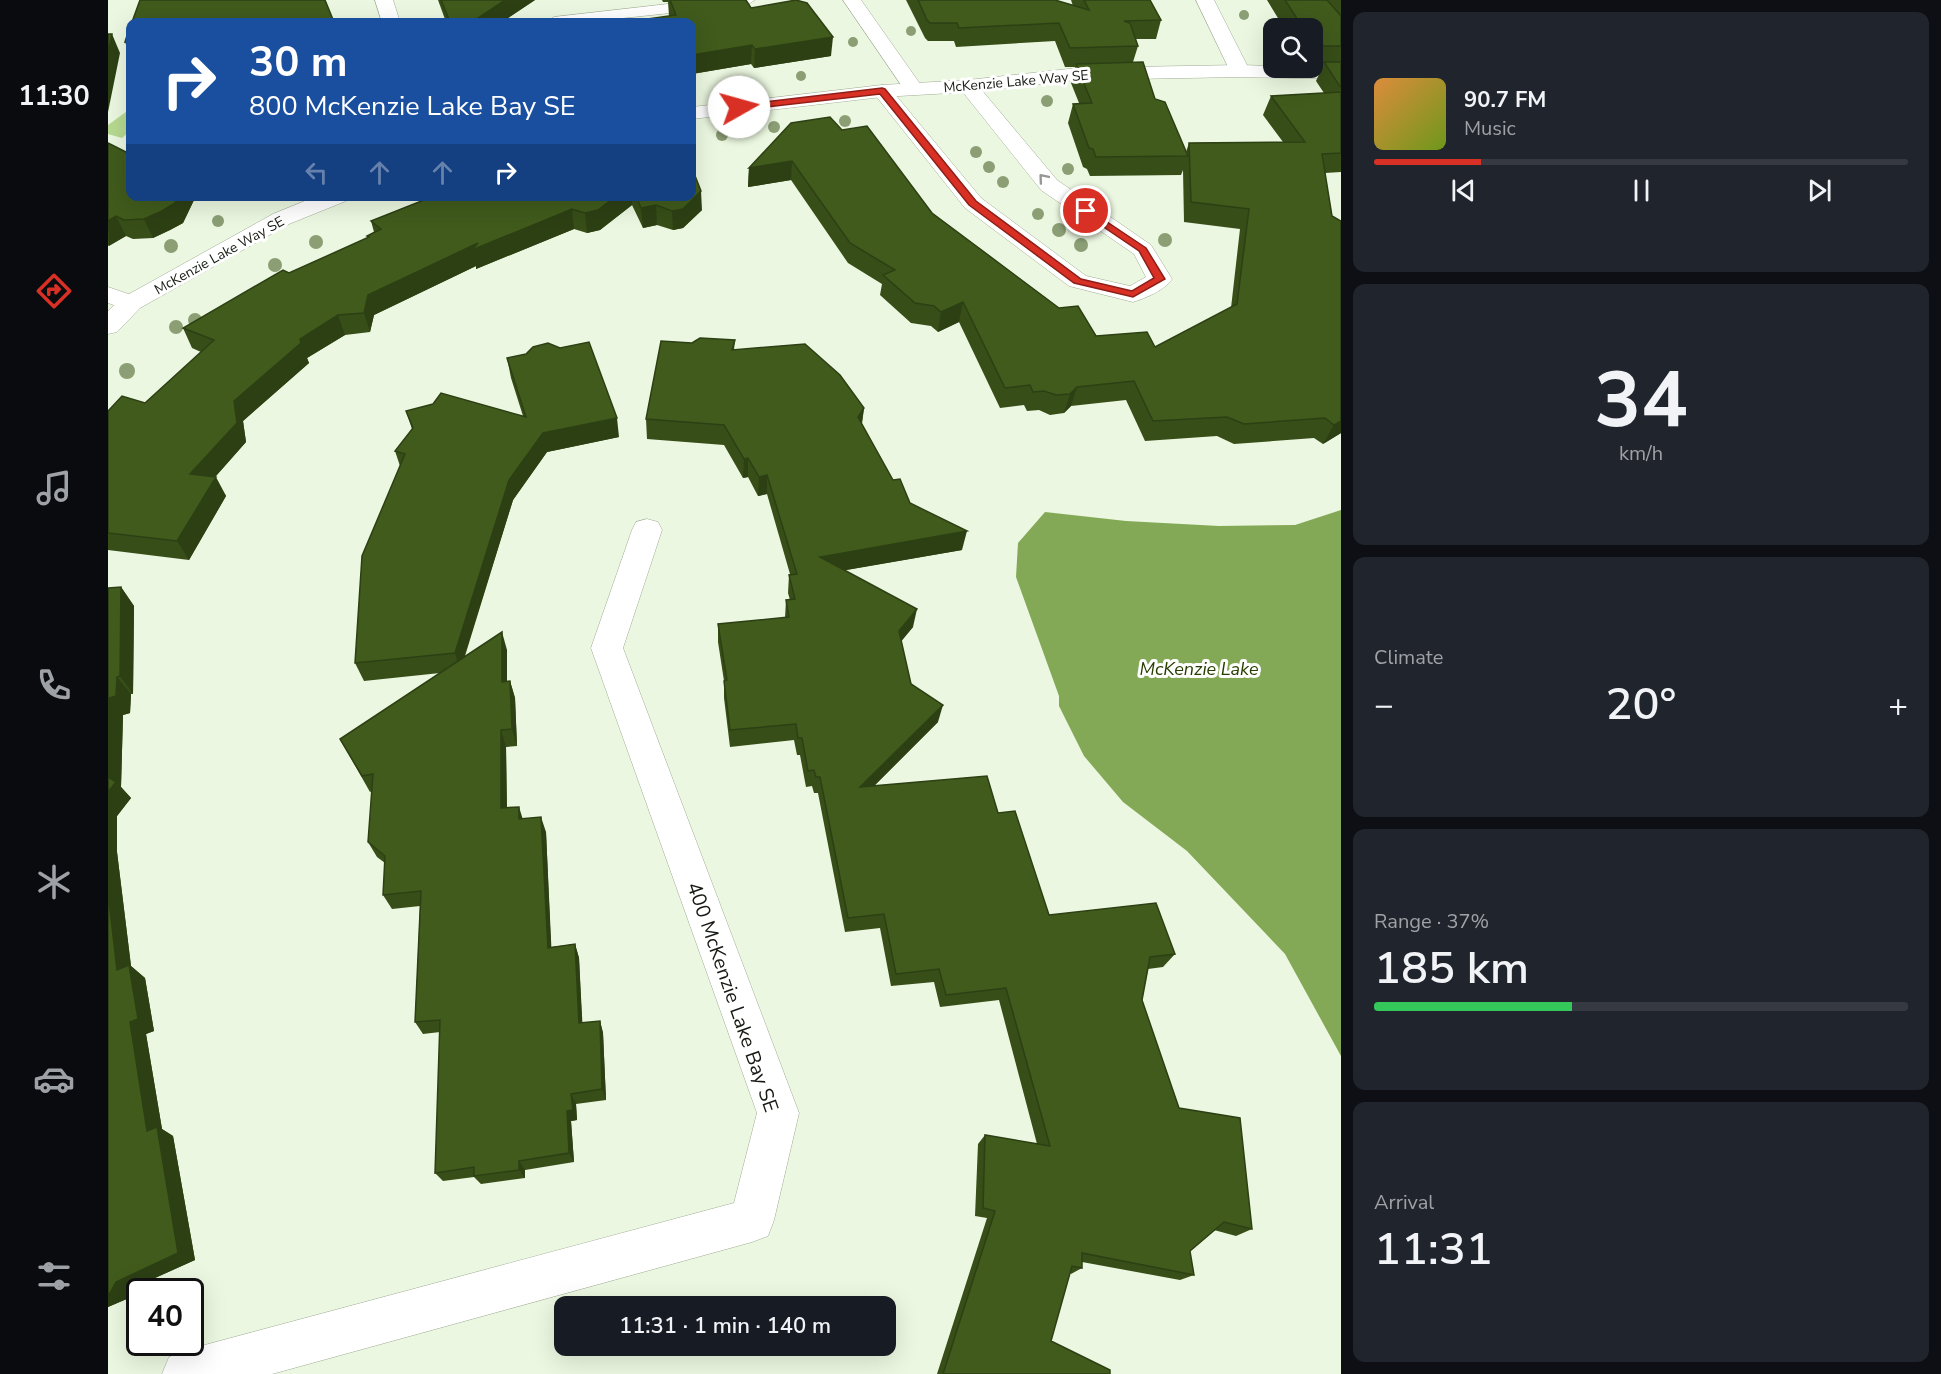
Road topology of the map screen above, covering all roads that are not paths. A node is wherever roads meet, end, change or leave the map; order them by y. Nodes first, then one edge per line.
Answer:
1 (384, 0) edge
2 (747, 0) edge
3 (852, 0) edge
4 (1205, 0) edge
5 (611, 7) edge
6 (390, 18) edge
7 (569, 18) edge
8 (1240, 71) junction
9 (1341, 73) edge
10 (968, 86) junction
11 (913, 88) junction
12 (882, 91) junction
13 (696, 113) edge
14 (326, 201) edge
15 (119, 299) edge
16 (108, 326) edge
17 (647, 530) dead end
18 (186, 1374) edge

1 - 6 street
2 - 5 lane
3 - 11 street
4 - 8 street
5 - 7 lane
8 - 9 street, McKenzie Lake Way SE
8 - 10 street, McKenzie Lake Way SE
10 - 11 street, McKenzie Lake Way SE
12 -> 10 street
11 - 12 street, McKenzie Lake Way SE
12 - 13 street, McKenzie Lake Way SE
14 - 15 street, McKenzie Lake Way SE
15 - 16 street, McKenzie Lake Way SE
17 - 18 street, 400 McKenzie Lake Bay SE

